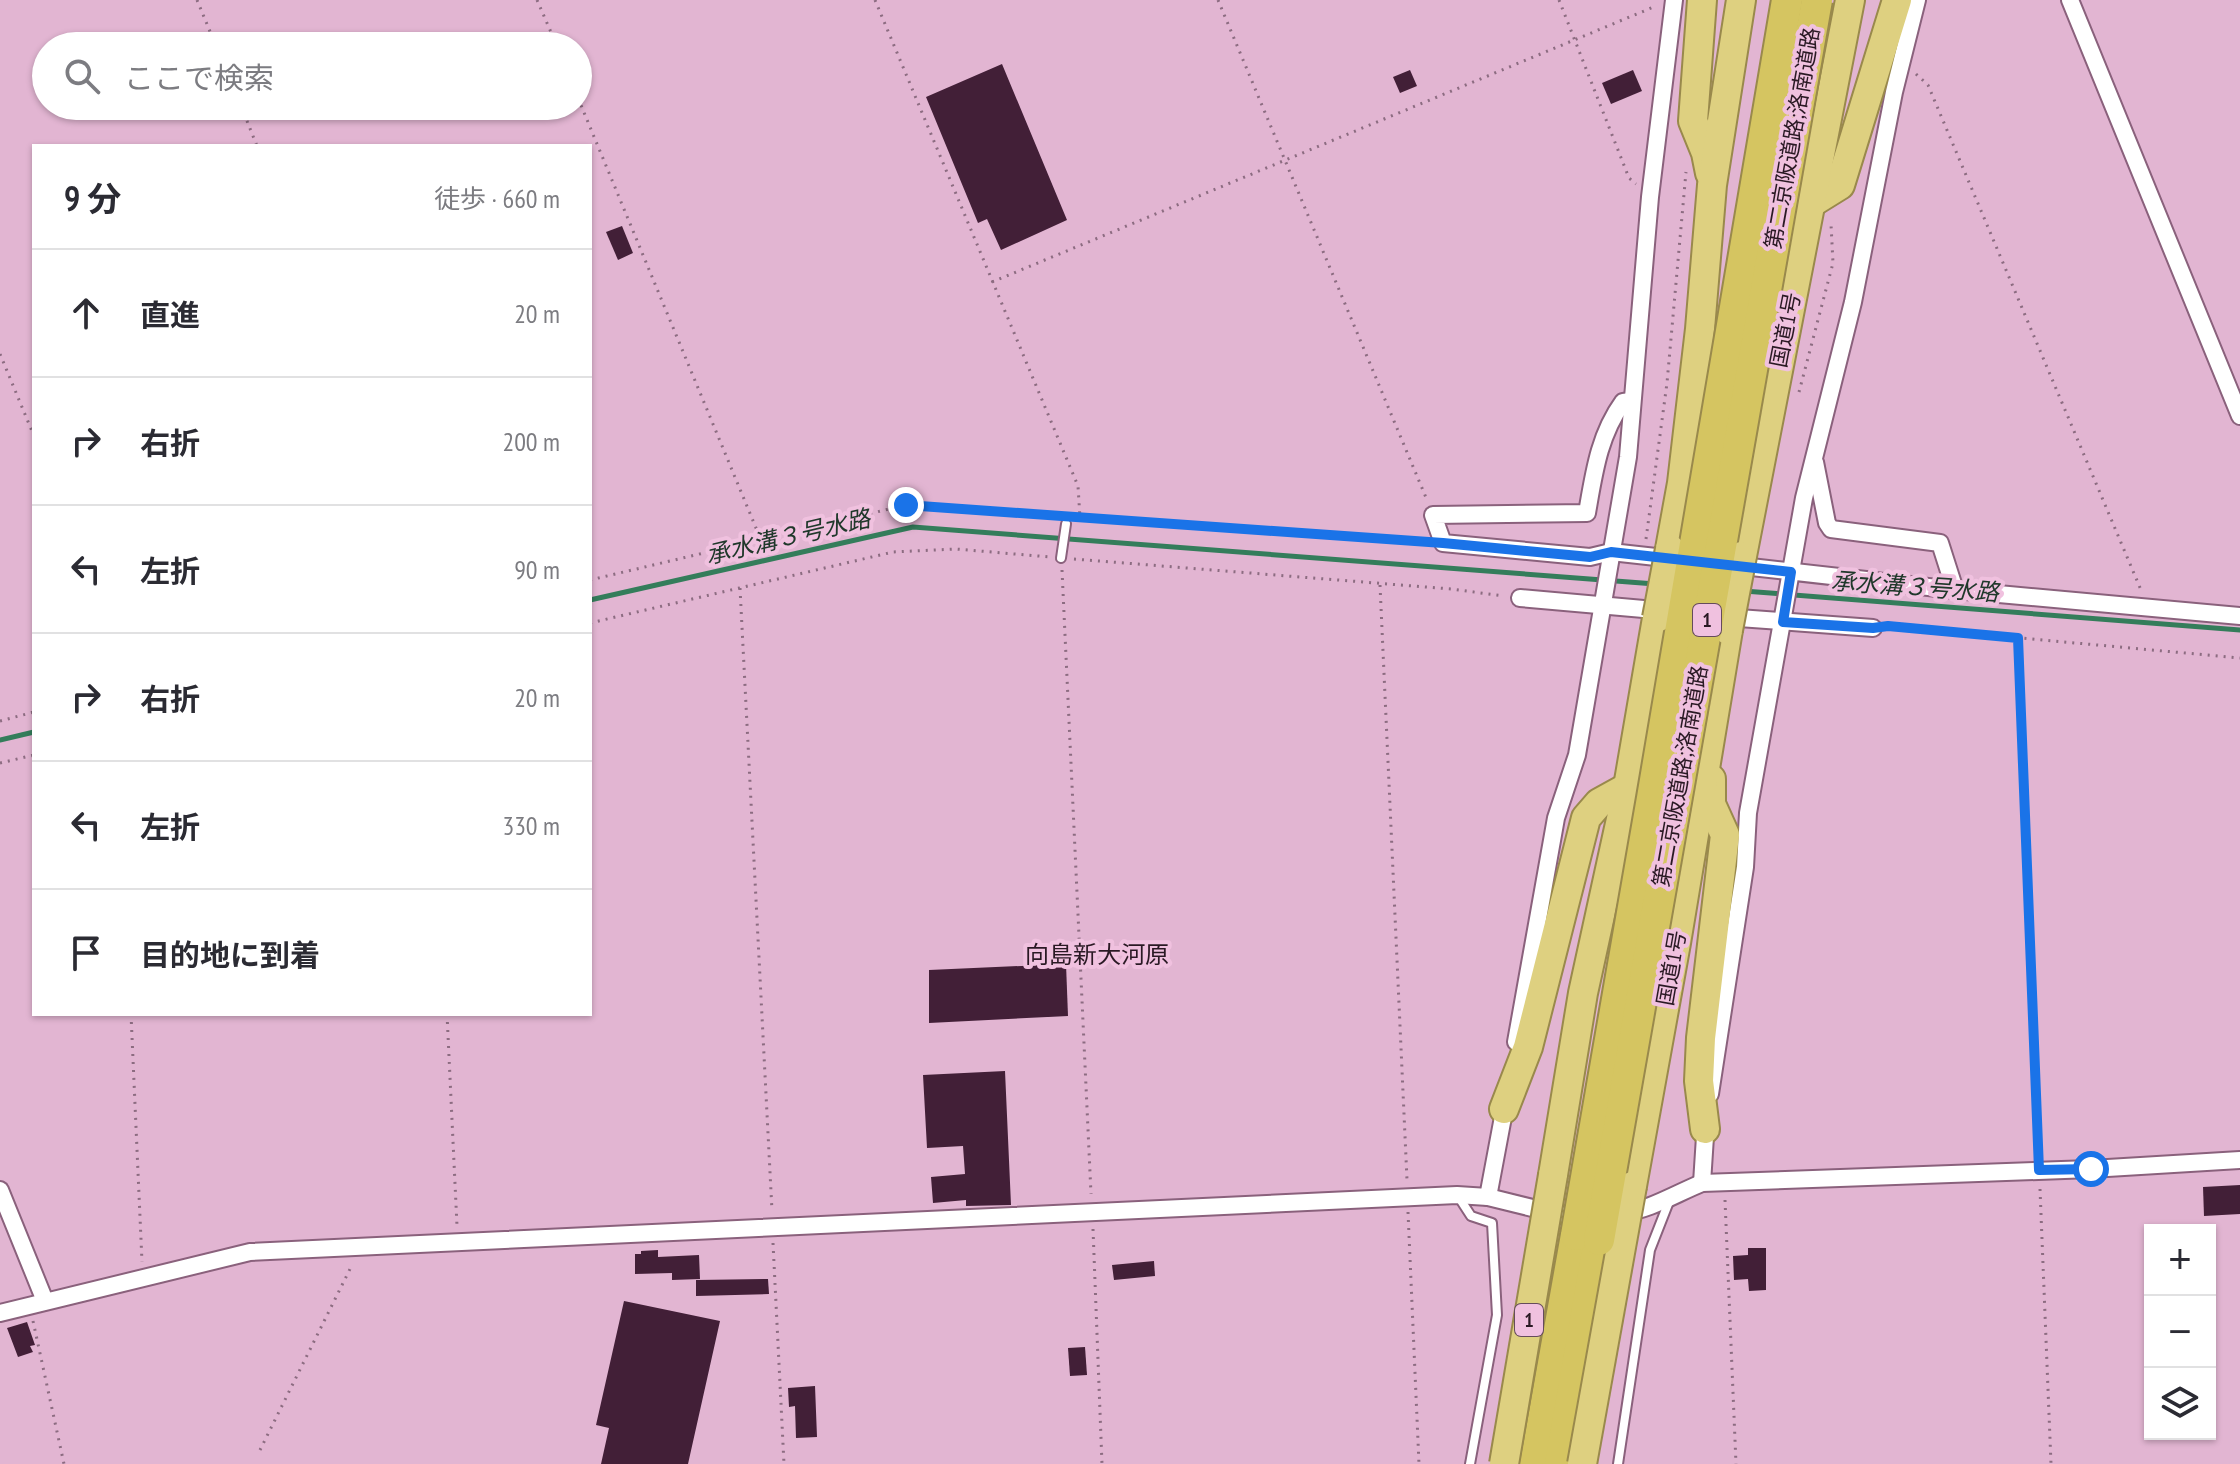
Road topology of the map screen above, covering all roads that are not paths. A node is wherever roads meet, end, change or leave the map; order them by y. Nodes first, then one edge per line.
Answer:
1 (1674, 0) edge
2 (1702, 0) edge
3 (1741, 0) edge
4 (1787, 0) edge
5 (1817, 0) edge
6 (1850, 0) edge
7 (1897, 0) edge
8 (1917, 0) edge
9 (2070, 0) edge
10 (1712, 185) junction
11 (1811, 203) junction
12 (1631, 401) junction
13 (2240, 416) edge
14 (1814, 461) junction
15 (1066, 524) dead end
16 (1610, 557) junction
17 (1061, 558) road end
18 (1791, 576) junction
19 (1955, 590) junction
20 (1520, 598) road end
21 (1602, 602) junction
22 (2240, 616) edge
23 (1783, 622) junction
24 (1873, 628) road end
25 (1705, 759) junction
26 (1628, 787) junction
27 (1504, 1109) junction
28 (1705, 1129) junction
29 (2240, 1160) edge
30 (1702, 1183) junction
31 (0, 1190) edge
32 (1672, 1194) junction
33 (1457, 1195) junction
34 (1488, 1197) junction
35 (1582, 1265) junction
36 (37, 1303) junction
37 (0, 1313) edge
38 (1470, 1464) edge
39 (1504, 1464) edge
40 (1535, 1464) edge
41 (1560, 1464) edge
42 (1582, 1464) edge
43 (1618, 1464) edge

1 - 12 street
2 - 10 highway
3 - 10 highway, 1
4 - 35 highway, 第二京阪道路;洛南道路 / 1, bridge
5 - 35 highway, 第二京阪道路;洛南道路 / 1, bridge
6 - 11 highway, 国道1号 / 1
7 - 11 highway
8 - 14 street
9 - 13 street
10 - 26 highway, 1, bridge
11 - 25 highway, 国道1号 / 1, bridge
12 - 16 street
12 - 16 street
14 - 18 street
14 - 19 street
15 - 17 lane
16 - 18 street
16 - 21 street
18 - 19 street
18 - 23 street
19 - 22 street
20 - 21 street
21 - 23 street
21 - 27 street
23 - 24 street
23 - 28 street
25 - 28 highway
25 - 42 highway, 国道1号 / 1, bridge
26 - 27 highway
26 - 39 highway, 1, bridge
27 - 34 street
28 - 30 street
29 - 30 street
30 - 32 street
31 - 36 street
32 - 34 street
32 - 43 lane
33 - 34 street
33 - 36 street
33 - 38 lane
35 - 40 highway, 1
35 - 41 highway, 1
36 - 37 street

